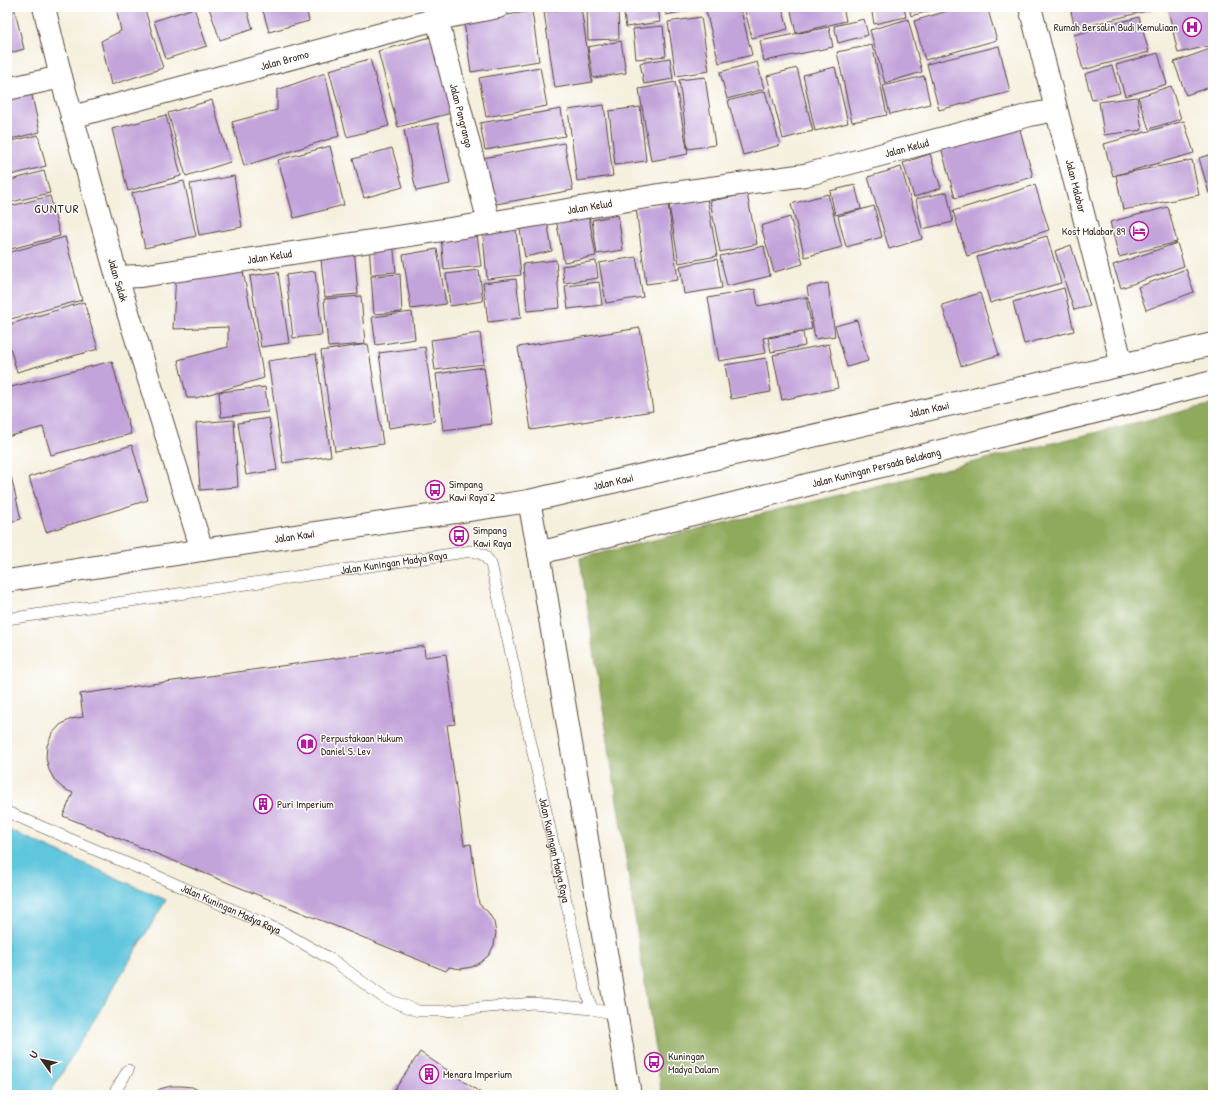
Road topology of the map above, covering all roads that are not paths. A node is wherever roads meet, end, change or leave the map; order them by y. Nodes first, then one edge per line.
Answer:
1 (44, 7) edge
2 (498, 7) edge
3 (1030, 7) edge
4 (436, 13) edge
5 (61, 77) junction
6 (7, 89) edge
7 (1056, 110) junction
8 (72, 116) junction
9 (489, 224) junction
10 (117, 277) junction
11 (1213, 344) edge
12 (1122, 365) junction
13 (1213, 382) edge
14 (529, 501) junction
15 (202, 550) junction
16 (539, 553) junction
17 (7, 581) edge
18 (7, 619) edge
19 (7, 812) edge
20 (592, 1009) junction
21 (616, 1014) junction
22 (128, 1070) dead end
23 (113, 1095) edge
24 (630, 1095) edge

1 - 5 street, Jalan Salak
2 - 4 street, Jalan Bromo
3 - 7 street, Jalan Malabar
4 - 8 street, Jalan Bromo
4 - 9 street, Jalan Pangrango
5 - 6 street
5 - 8 street, Jalan Salak
7 - 9 street, Jalan Kelud
7 - 12 street, Jalan Malabar
8 - 10 street, Jalan Salak
9 - 10 street, Jalan Kelud
10 - 15 street, Jalan Salak
11 - 12 street, Jalan Kawi
12 - 14 street, Jalan Kawi
13 - 16 street, Jalan Kuningan Persada Belakang
14 - 15 street, Jalan Kawi
14 - 16 street
15 - 17 street, Jalan Kawi
16 - 21 street
18 - 20 lane, Jalan Kuningan Madya Raya
19 - 20 lane, Jalan Kuningan Madya Raya
20 - 21 lane, Jalan Kuningan Madya Raya
21 - 24 street
22 - 23 lane

